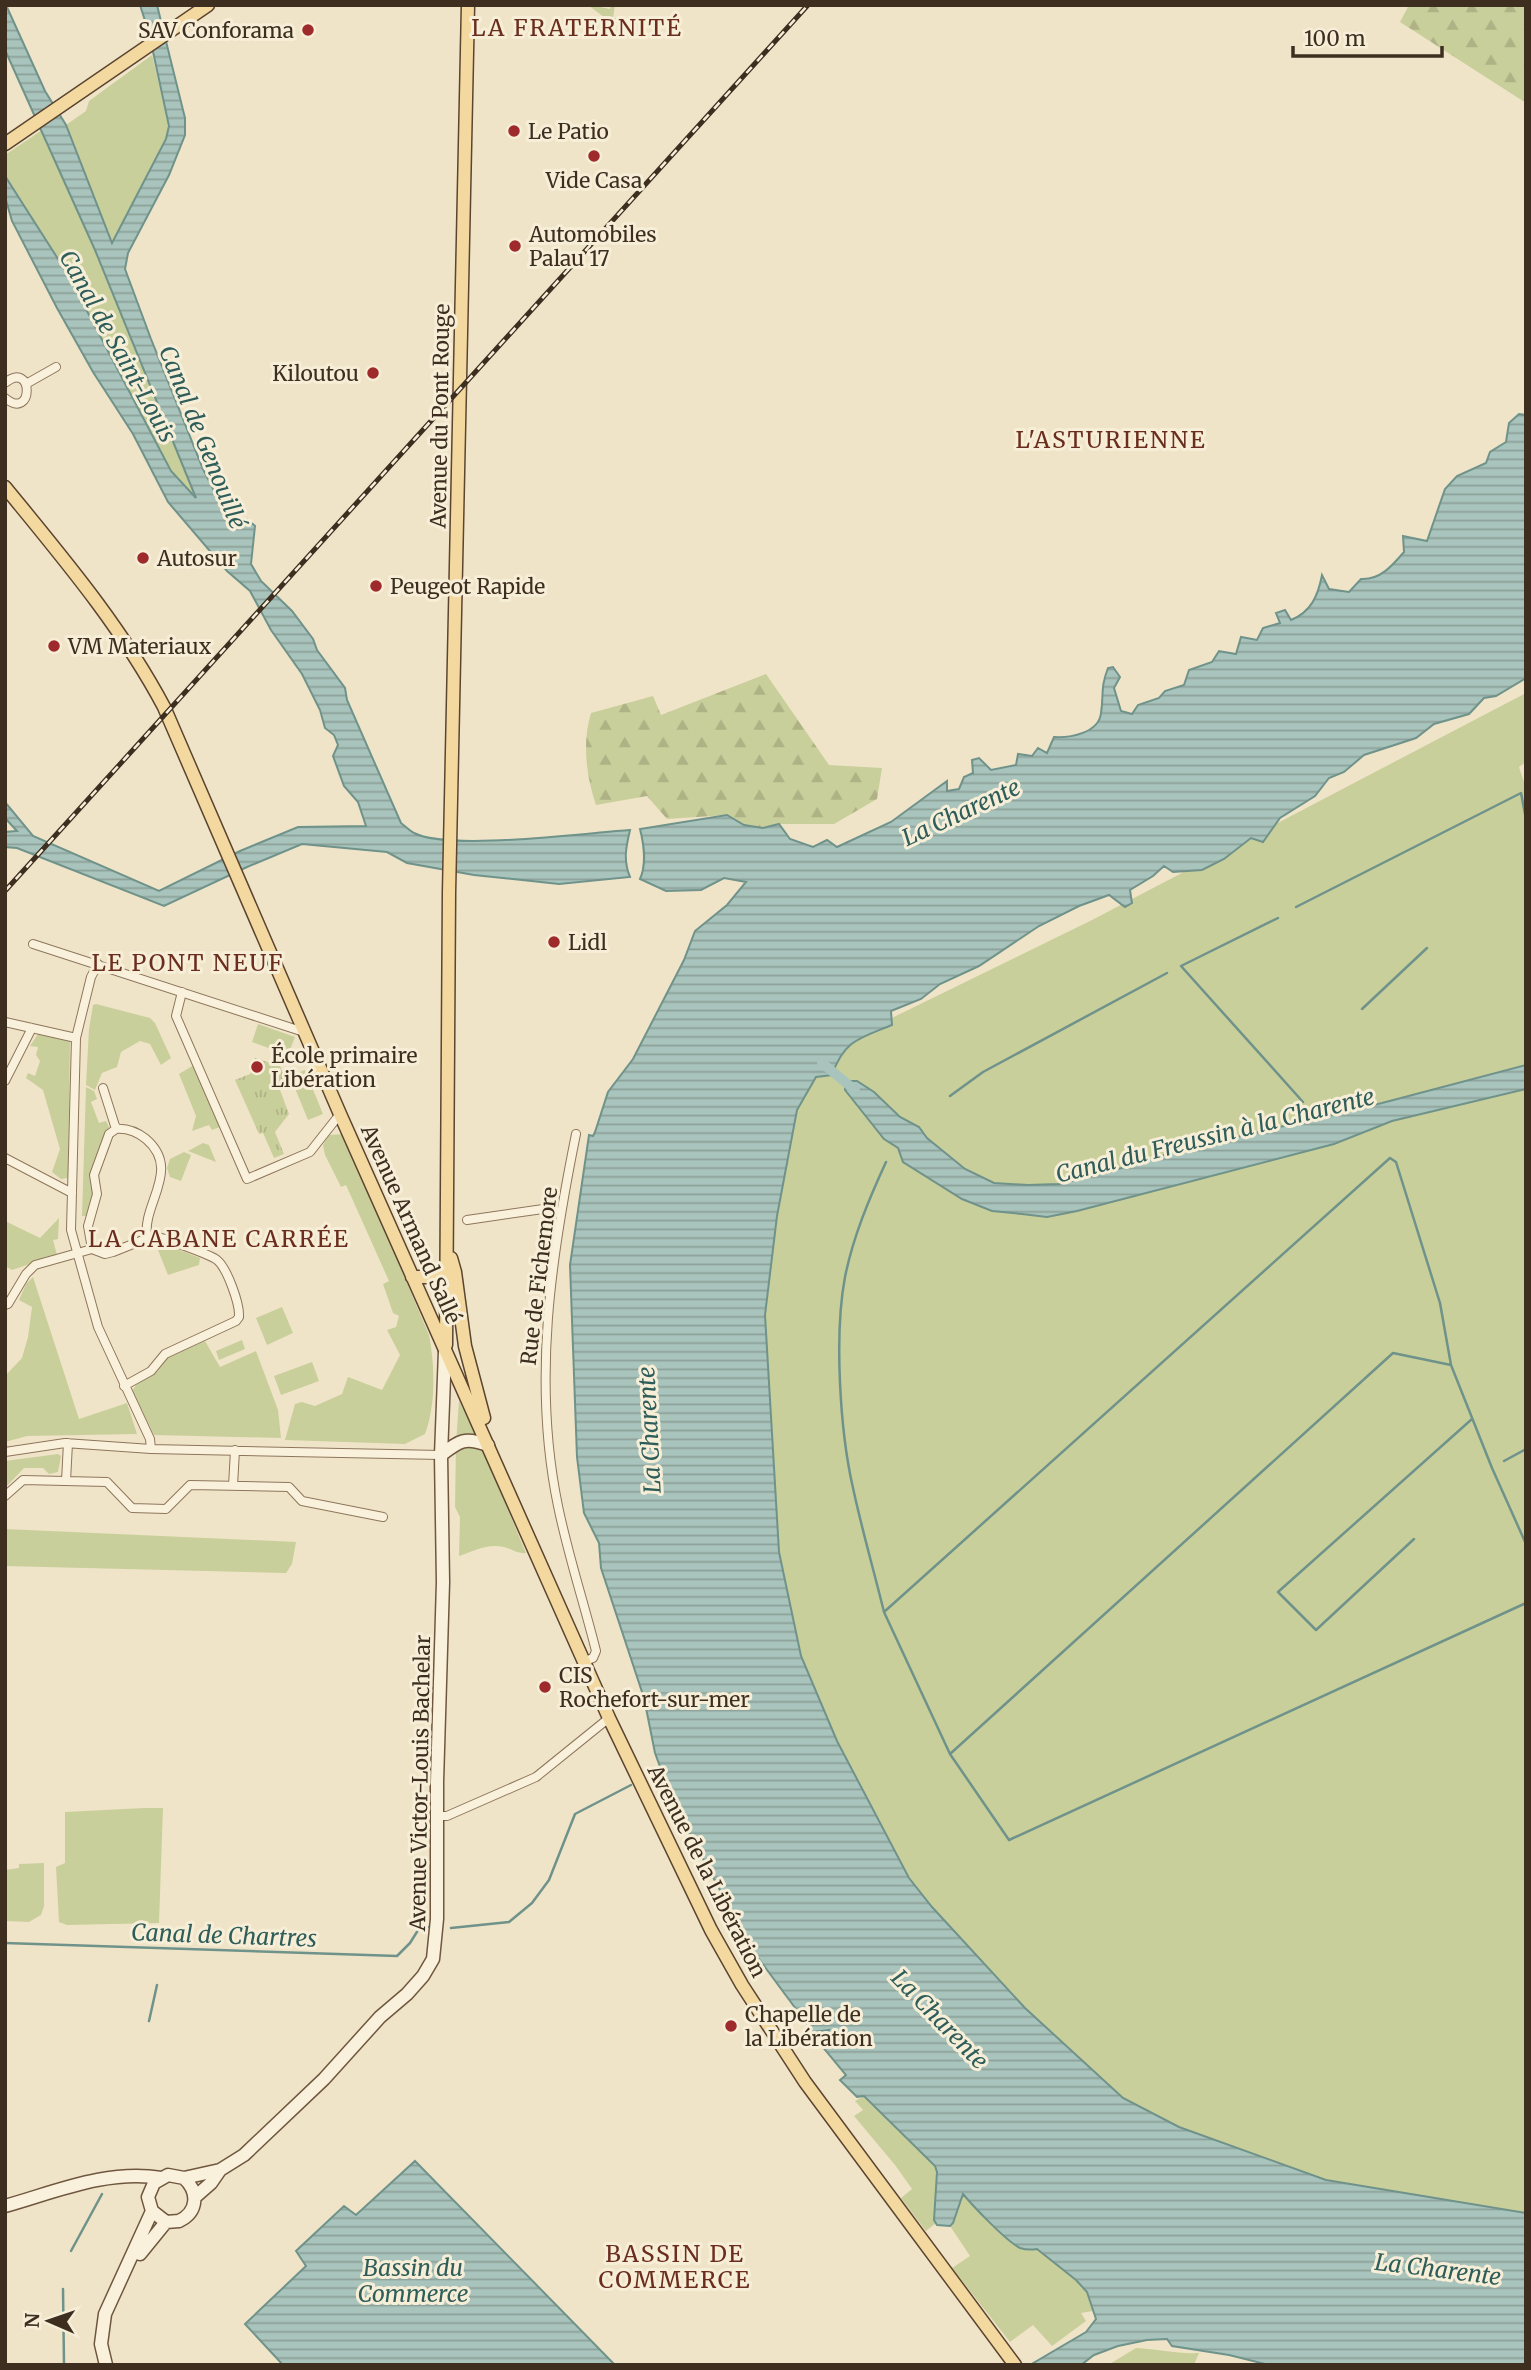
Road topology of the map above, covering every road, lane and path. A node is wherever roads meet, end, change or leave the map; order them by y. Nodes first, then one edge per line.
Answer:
1 (208, 5) edge
2 (468, 5) edge
3 (5, 144) edge
4 (56, 367) dead end
5 (6, 380) edge
6 (26, 384) junction
7 (5, 399) edge
8 (5, 487) edge
9 (33, 944) dead end
10 (98, 964) junction
11 (182, 992) junction
12 (5, 1022) edge
13 (32, 1028) junction
14 (304, 1032) junction
15 (76, 1038) junction
16 (5, 1081) edge
17 (103, 1088) dead end
18 (340, 1114) junction
19 (116, 1129) junction
20 (576, 1134) dead end
21 (7, 1156) edge
22 (72, 1193) junction
23 (561, 1213) junction
24 (467, 1220) dead end
25 (147, 1237) junction
26 (447, 1248) junction
27 (92, 1249) junction
28 (77, 1253) junction
29 (447, 1269) junction
30 (412, 1277) junction
31 (5, 1305) edge
32 (446, 1349) junction
33 (124, 1386) junction
34 (68, 1444) junction
35 (488, 1444) junction
36 (151, 1448) junction
37 (234, 1450) junction
38 (5, 1452) edge
39 (442, 1455) junction
40 (500, 1472) junction
41 (66, 1481) junction
42 (233, 1486) junction
43 (5, 1496) edge
44 (383, 1517) dead end
45 (584, 1661) junction
46 (610, 1718) junction
47 (438, 1816) junction
48 (220, 2170) junction
49 (122, 2176) junction
50 (161, 2178) junction
51 (184, 2178) junction
52 (148, 2197) junction
53 (195, 2197) junction
54 (5, 2206) edge
55 (152, 2211) junction
56 (166, 2222) junction
57 (110, 2301) junction
58 (106, 2365) edge
59 (1015, 2365) edge

1 - 3 main road
2 - 26 main road, Avenue du Pont Rouge
4 - 6 street
5 - 6 street
6 - 7 street
8 - 14 main road, Avenue Armand Sallé
9 - 10 street
10 - 11 street
10 - 15 street
11 - 14 street
11 - 18 street
12 - 13 street
13 - 15 street
13 - 16 street
14 - 18 main road, Avenue Armand Sallé
15 - 22 street
17 - 19 street
18 - 30 main road, Avenue Armand Sallé
19 - 25 street
19 - 27 street
20 - 23 street, Rue de Fichemore
21 - 22 street
22 - 28 street
23 - 24 street
23 - 45 street, Rue de Fichemore
25 - 27 street
25 - 33 street
26 - 29 main road
26 - 40 main road
27 - 28 street
28 - 31 street
28 - 33 street
29 - 30 main road
29 - 32 main road
30 - 32 main road, Avenue Armand Sallé
32 - 35 main road, Avenue de la Libération
32 - 39 main road, Avenue Victor-Louis Bachelar
33 - 36 street
34 - 36 street
34 - 38 street
34 - 41 street
35 - 39 main road
35 - 40 main road, Avenue de la Libération
36 - 37 street
37 - 39 street
37 - 42 street
39 - 47 main road, Avenue Victor-Louis Bachelar
40 - 45 main road, Avenue de la Libération
41 - 42 street
41 - 43 street
42 - 44 street
45 - 46 main road, Avenue de la Libération
46 - 47 street
46 - 59 main road, Avenue de la Libération
47 - 48 main road, Avenue Victor-Louis Bachelar
48 - 51 main road, Avenue Victor-Louis Bachelar
48 - 53 main road, Avenue Victor-Louis Bachelar
49 - 50 main road
49 - 52 main road
49 - 54 main road
50 - 51 main road
50 - 52 main road
51 - 53 main road
52 - 55 main road
53 - 56 main road
55 - 56 main road
55 - 57 main road
56 - 57 main road
57 - 58 main road

